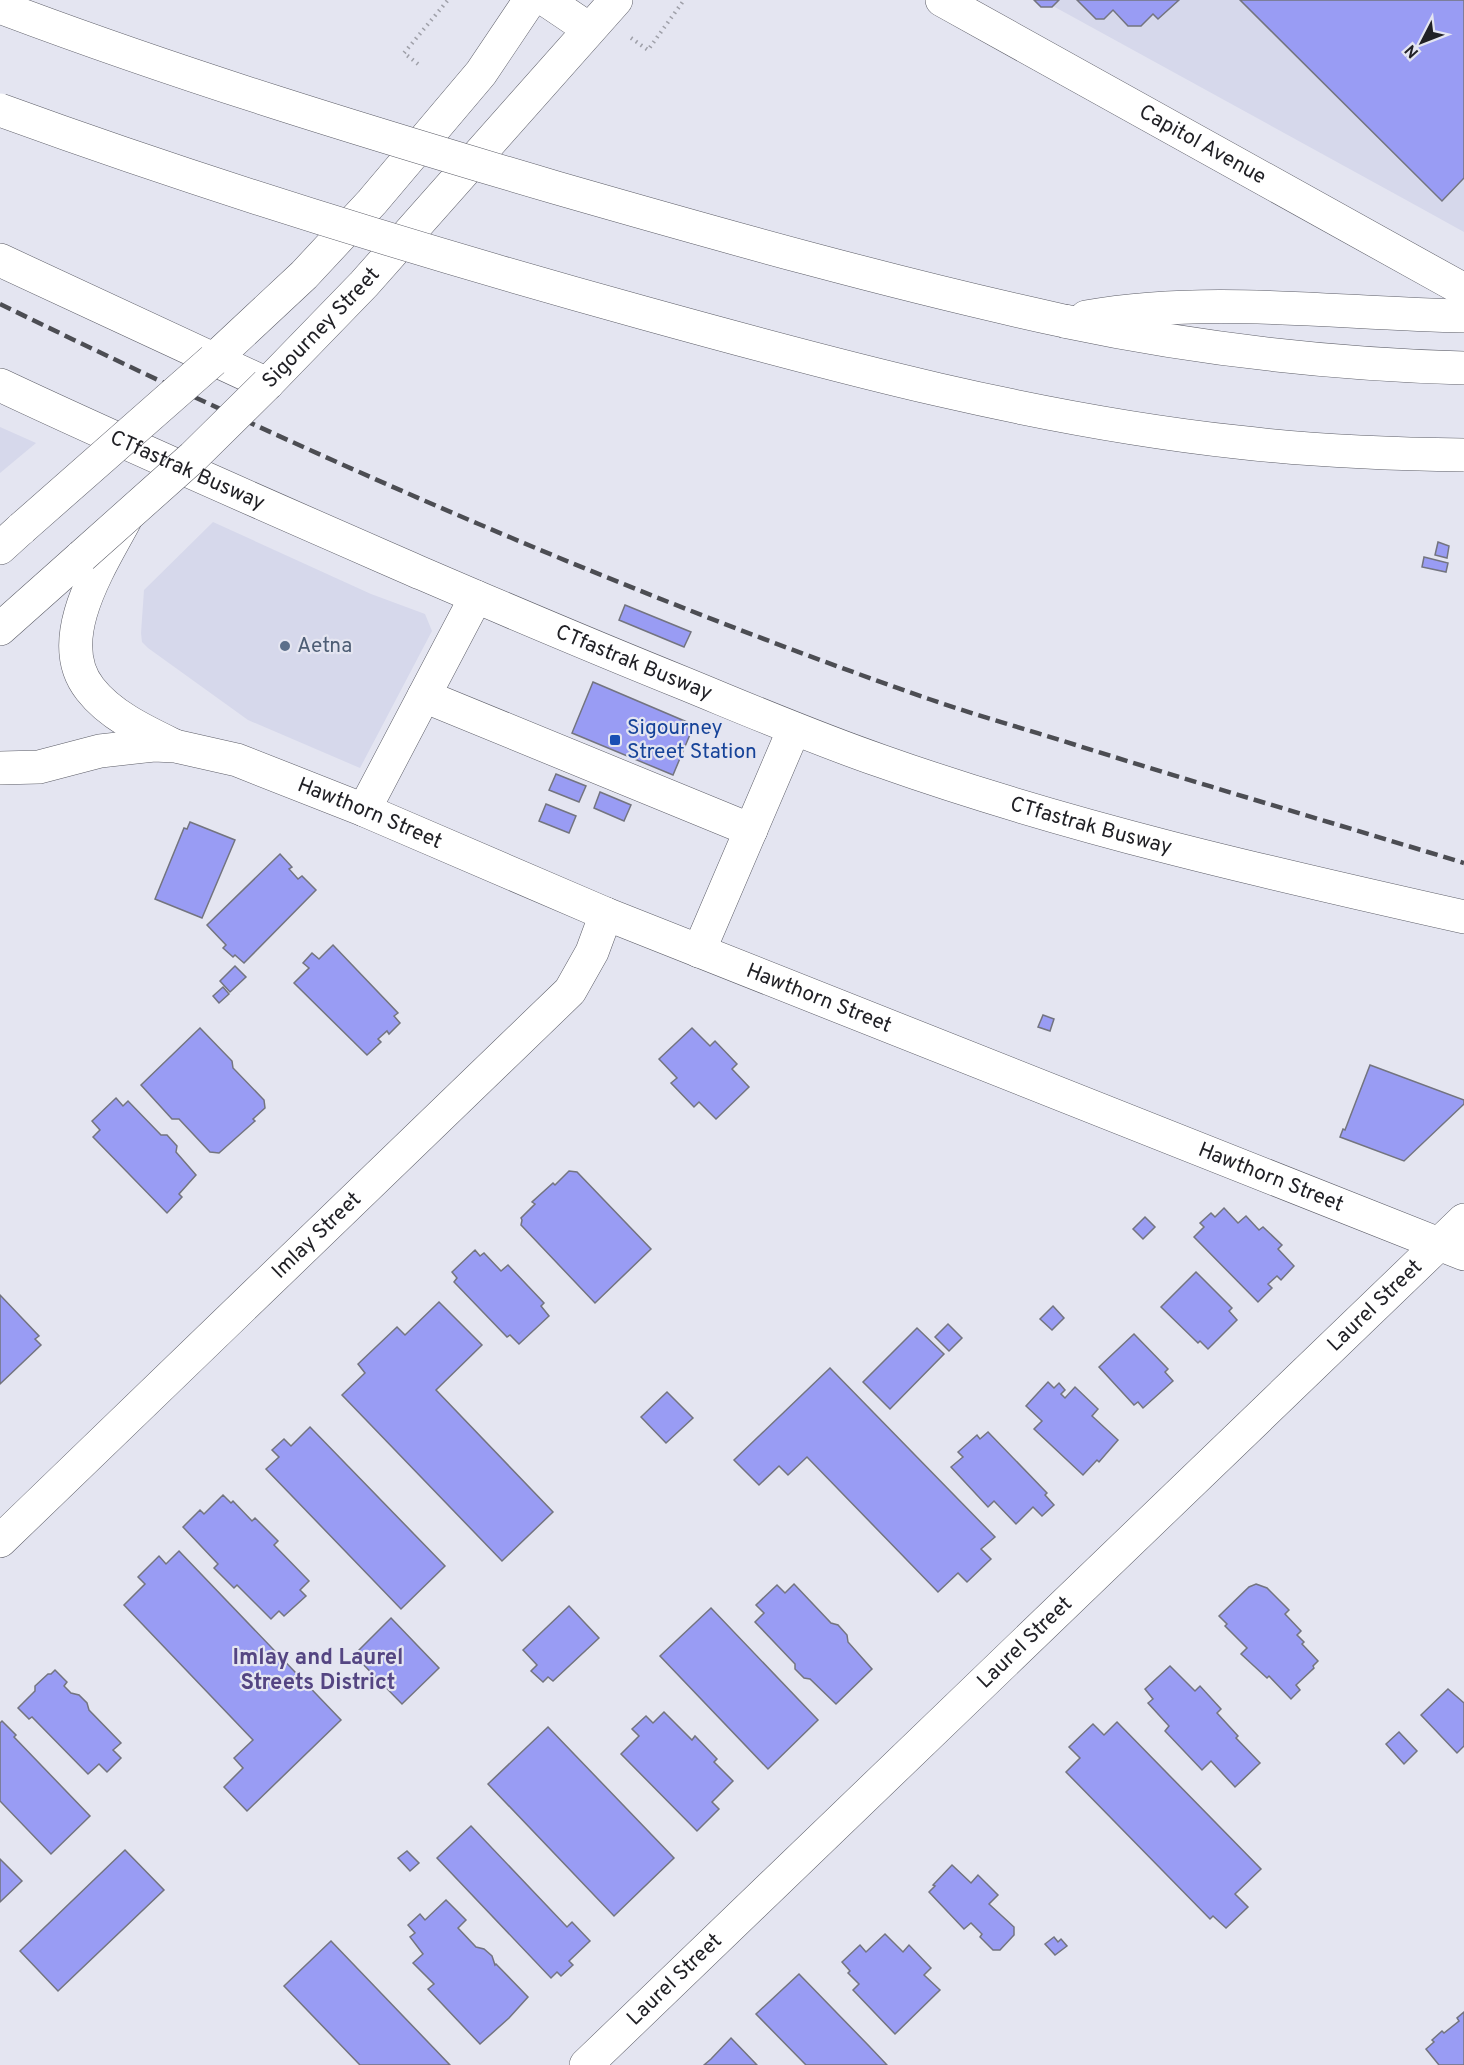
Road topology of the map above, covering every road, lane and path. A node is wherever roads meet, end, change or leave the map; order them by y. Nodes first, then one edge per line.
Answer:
1 (448, 0) edge
2 (530, 0) edge
3 (546, 0) edge
4 (616, 0) edge
5 (684, 0) edge
6 (942, 0) edge
7 (0, 8) edge
8 (589, 29) junction
9 (631, 38) dead end
10 (418, 64) dead end
11 (0, 110) edge
12 (0, 260) edge
13 (1464, 290) edge
14 (1464, 316) edge
15 (1064, 321) junction
16 (213, 360) junction
17 (1464, 368) edge
18 (267, 384) junction
19 (0, 385) edge
20 (1464, 455) edge
21 (11, 538) edge
22 (92, 560) junction
23 (476, 597) junction
24 (0, 629) edge
25 (424, 696) junction
26 (794, 729) junction
27 (175, 746) junction
28 (0, 768) edge
29 (364, 810) junction
30 (751, 830) junction
31 (606, 914) junction
32 (1464, 917) edge
33 (699, 951) junction
34 (1464, 1220) edge
35 (1451, 1249) edge
36 (0, 1541) edge
37 (586, 2065) edge

1 - 10 path
2 - 16 main road, bridge
3 - 8 main road
4 - 8 main road, Sigourney Street
5 - 9 path
6 - 13 main road, Capitol Avenue
7 - 15 main road, bridge
8 - 18 main road, Sigourney Street, bridge
11 - 20 main road, bridge
12 - 16 main road
14 - 15 main road
15 - 17 main road
16 - 18 main road
16 - 21 main road, bridge
18 - 22 main road, Sigourney Street, bridge
19 - 23 main road, CTfastrak Busway
22 - 24 main road, Sigourney Street
22 - 27 main road, Hawthorn Street
23 - 25 main road
23 - 26 main road, CTfastrak Busway
25 - 29 main road
25 - 30 main road
26 - 30 main road
26 - 32 main road, CTfastrak Busway
27 - 28 main road, Hawthorn Street
27 - 29 main road, Hawthorn Street
29 - 31 main road, Hawthorn Street
30 - 33 main road
31 - 33 main road, Hawthorn Street
31 - 36 main road, Imlay Street
33 - 35 main road, Hawthorn Street
34 - 35 main road, Laurel Street
35 - 37 main road, Laurel Street

